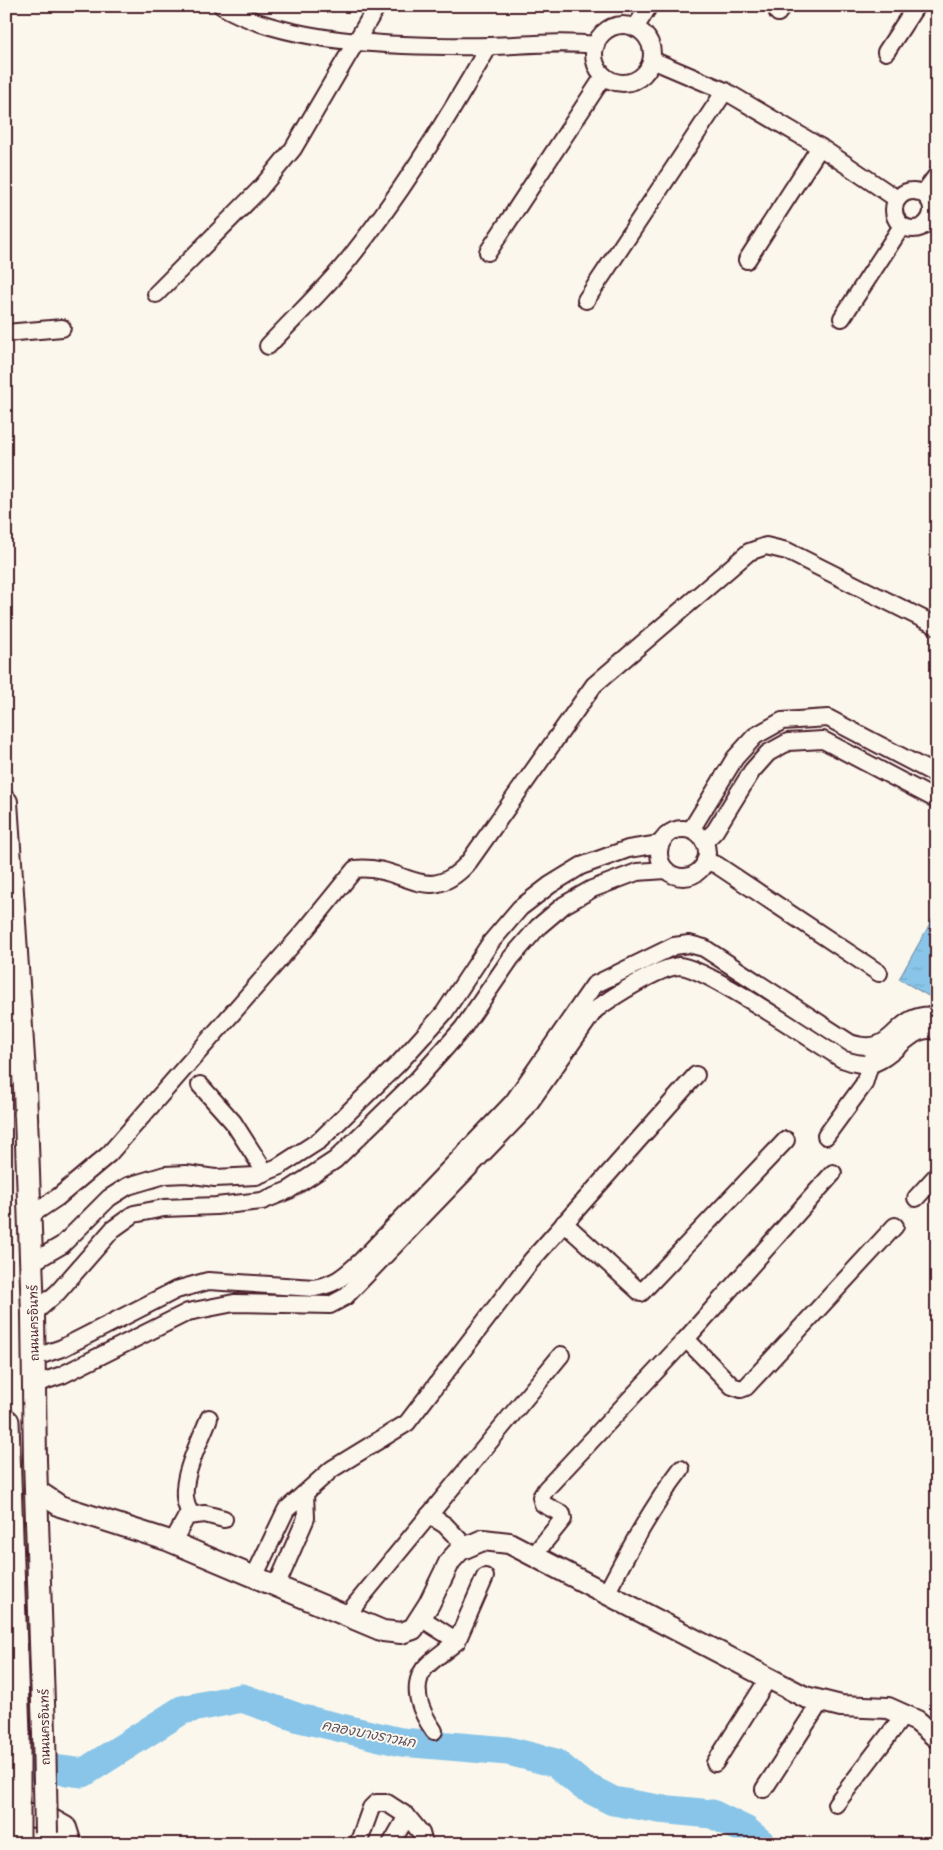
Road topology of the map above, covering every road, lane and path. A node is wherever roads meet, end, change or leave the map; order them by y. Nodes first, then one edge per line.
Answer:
1 (377, 6) edge
2 (648, 6) edge
3 (916, 6) edge
4 (231, 9) edge
5 (635, 28) junction
6 (355, 42) junction
7 (596, 45) junction
8 (489, 46) junction
9 (886, 52) dead end
10 (652, 60) junction
11 (604, 76) junction
12 (725, 92) junction
13 (820, 147) junction
14 (937, 174) edge
15 (924, 194) junction
16 (897, 199) junction
17 (933, 223) edge
18 (902, 226) junction
19 (488, 252) dead end
20 (747, 260) dead end
21 (156, 294) dead end
22 (586, 300) dead end
23 (842, 318) dead end
24 (62, 328) dead end
25 (6, 333) edge
26 (268, 346) dead end
27 (937, 626) edge
28 (937, 775) edge
29 (937, 800) edge
30 (6, 802) edge
31 (691, 830) junction
32 (704, 842) junction
33 (660, 844) junction
34 (705, 861) junction
35 (666, 870) junction
36 (520, 908) junction
37 (538, 927) junction
38 (879, 973) dead end
39 (747, 976) junction
40 (735, 991) junction
41 (937, 1016) edge
42 (937, 1032) edge
43 (875, 1047) junction
44 (871, 1064) junction
45 (549, 1066) junction
46 (696, 1075) dead end
47 (200, 1085) dead end
48 (339, 1123) junction
49 (826, 1136) dead end
50 (786, 1140) dead end
51 (356, 1141) junction
52 (265, 1172) junction
53 (833, 1173) dead end
54 (937, 1175) edge
55 (215, 1178) junction
56 (916, 1198) dead end
57 (216, 1206) junction
58 (28, 1217) junction
59 (564, 1223) junction
60 (84, 1224) junction
61 (895, 1226) dead end
62 (98, 1245) junction
63 (31, 1264) junction
64 (366, 1266) junction
65 (158, 1300) junction
66 (33, 1314) junction
67 (168, 1322) junction
68 (686, 1339) junction
69 (561, 1355) dead end
70 (33, 1358) junction
71 (35, 1384) junction
72 (209, 1418) dead end
73 (6, 1422) edge
74 (681, 1469) dead end
75 (36, 1490) junction
76 (305, 1492) junction
77 (37, 1515) junction
78 (192, 1515) junction
79 (429, 1515) junction
80 (224, 1519) dead end
81 (172, 1542) junction
82 (466, 1547) junction
83 (534, 1555) junction
84 (254, 1577) junction
85 (485, 1577) dead end
86 (276, 1587) junction
87 (607, 1592) junction
88 (346, 1616) junction
89 (421, 1618) junction
90 (457, 1641) junction
91 (768, 1679) junction
92 (821, 1701) junction
93 (904, 1715) junction
94 (434, 1731) dead end
95 (12, 1738) edge
96 (937, 1738) edge
97 (715, 1762) dead end
98 (764, 1789) dead end
99 (836, 1804) dead end
100 (6, 1810) edge
101 (407, 1816) junction
102 (46, 1838) edge
103 (17, 1840) edge
104 (70, 1844) edge
105 (358, 1844) edge
106 (391, 1844) edge
107 (424, 1844) edge

1 - 6 street
2 - 5 street
3 - 9 street
4 - 6 street
5 - 7 street
5 - 10 street
6 - 8 street
6 - 21 street
7 - 8 street
7 - 11 street
8 - 26 street
10 - 11 street
10 - 12 street
11 - 19 street
12 - 13 street
12 - 22 street
13 - 16 street
13 - 20 street
14 - 15 street
15 - 16 street
15 - 17 street
16 - 18 street
17 - 18 street
18 - 23 street
24 - 25 street
27 - 58 street
28 - 31 street
29 - 32 street
30 - 58 main road, ถนนนครอินทร์
31 - 32 street
31 - 33 street
32 - 34 street
33 - 35 street
33 - 36 street
34 - 35 street
34 - 38 street
35 - 37 street
36 - 37 street
36 - 48 street
37 - 51 street
39 - 40 street
39 - 43 street
39 - 45 street
40 - 44 street
40 - 45 street
41 - 43 street
42 - 44 street
43 - 44 street
44 - 49 street
45 - 64 street
46 - 59 street
47 - 52 street
48 - 51 street
48 - 52 street
50 - 59 street
51 - 57 street
52 - 55 street
53 - 68 street
54 - 56 street
55 - 57 street
55 - 60 street
57 - 62 street
58 - 63 main road, ถนนนครอินทร์
59 - 76 street
60 - 62 street
60 - 63 street
61 - 68 street
62 - 66 street
63 - 66 main road, ถนนนครอินทร์
64 - 65 street
64 - 67 street
65 - 67 street
65 - 70 street
66 - 70 main road, ถนนนครอินทร์
67 - 71 street
68 - 83 street
69 - 79 street
70 - 71 main road, ถนนนครอินทร์
71 - 75 main road, ถนนนครอินทร์
72 - 78 street
73 - 95 main road
74 - 87 street
75 - 77 main road, ถนนนครอินทร์
75 - 81 street
76 - 84 street
76 - 86 street
77 - 95 main road
77 - 102 main road, ถนนนครอินทร์, bridge
78 - 80 street
78 - 81 street
79 - 82 street
79 - 88 street
81 - 84 street
82 - 83 street
82 - 89 street
83 - 87 street
84 - 86 street
85 - 90 street
86 - 88 street
87 - 91 street
88 - 89 street
89 - 90 street
90 - 94 street
91 - 92 street
91 - 97 street
92 - 93 street
92 - 98 street
93 - 96 street
93 - 99 street
95 - 103 main road, bridge
100 - 104 main road
101 - 105 street
101 - 106 street
101 - 107 street

